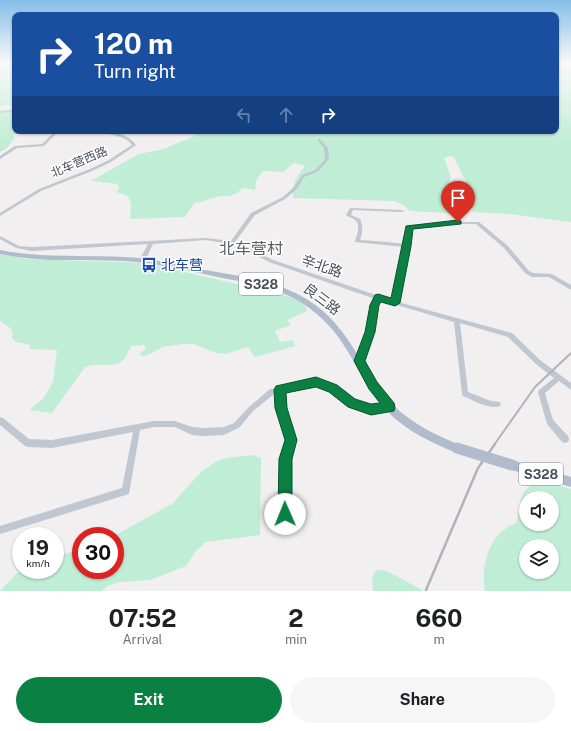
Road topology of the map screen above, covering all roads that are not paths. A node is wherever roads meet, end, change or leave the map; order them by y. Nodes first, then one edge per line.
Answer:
1 (12, 110) edge
2 (0, 112) edge
3 (54, 134) edge
4 (120, 134) edge
5 (319, 140) dead end
6 (0, 158) edge
7 (402, 211) dead end
8 (0, 215) edge
9 (0, 238) edge
10 (151, 242) junction
11 (233, 242) junction
12 (407, 246) junction
13 (0, 252) edge
14 (142, 261) junction
15 (571, 288) edge
16 (378, 298) junction
17 (395, 303) junction
18 (457, 320) junction
19 (359, 361) junction
20 (558, 378) junction
21 (571, 387) edge
22 (280, 390) junction
23 (498, 404) dead end
24 (390, 407) junction
25 (0, 420) edge
26 (137, 428) junction
27 (565, 440) dead end
28 (571, 482) edge
29 (285, 527) dead end
30 (0, 530) edge

1 - 2 street
3 - 6 street
4 - 8 street, 北车营西路
5 - 11 street
7 - 12 street
9 - 10 street, 辛北路
10 - 11 street, 辛北路
10 - 14 street
11 - 16 street, 辛北路
12 - 15 street
12 - 17 street
13 - 14 main road, 良三路 / S328
14 - 19 main road, 良三路 / S328
16 - 17 street, 辛北路
16 - 19 street
17 - 18 street, 辛北路
18 - 20 street, 辛北路
18 - 23 street
19 - 24 main road, 良三路 / S328
20 - 21 street, 辛北路
20 - 27 street
22 - 24 street
22 - 26 street
22 - 29 street
24 - 28 main road, 良三路 / S328, bridge
25 - 26 street
26 - 30 street

